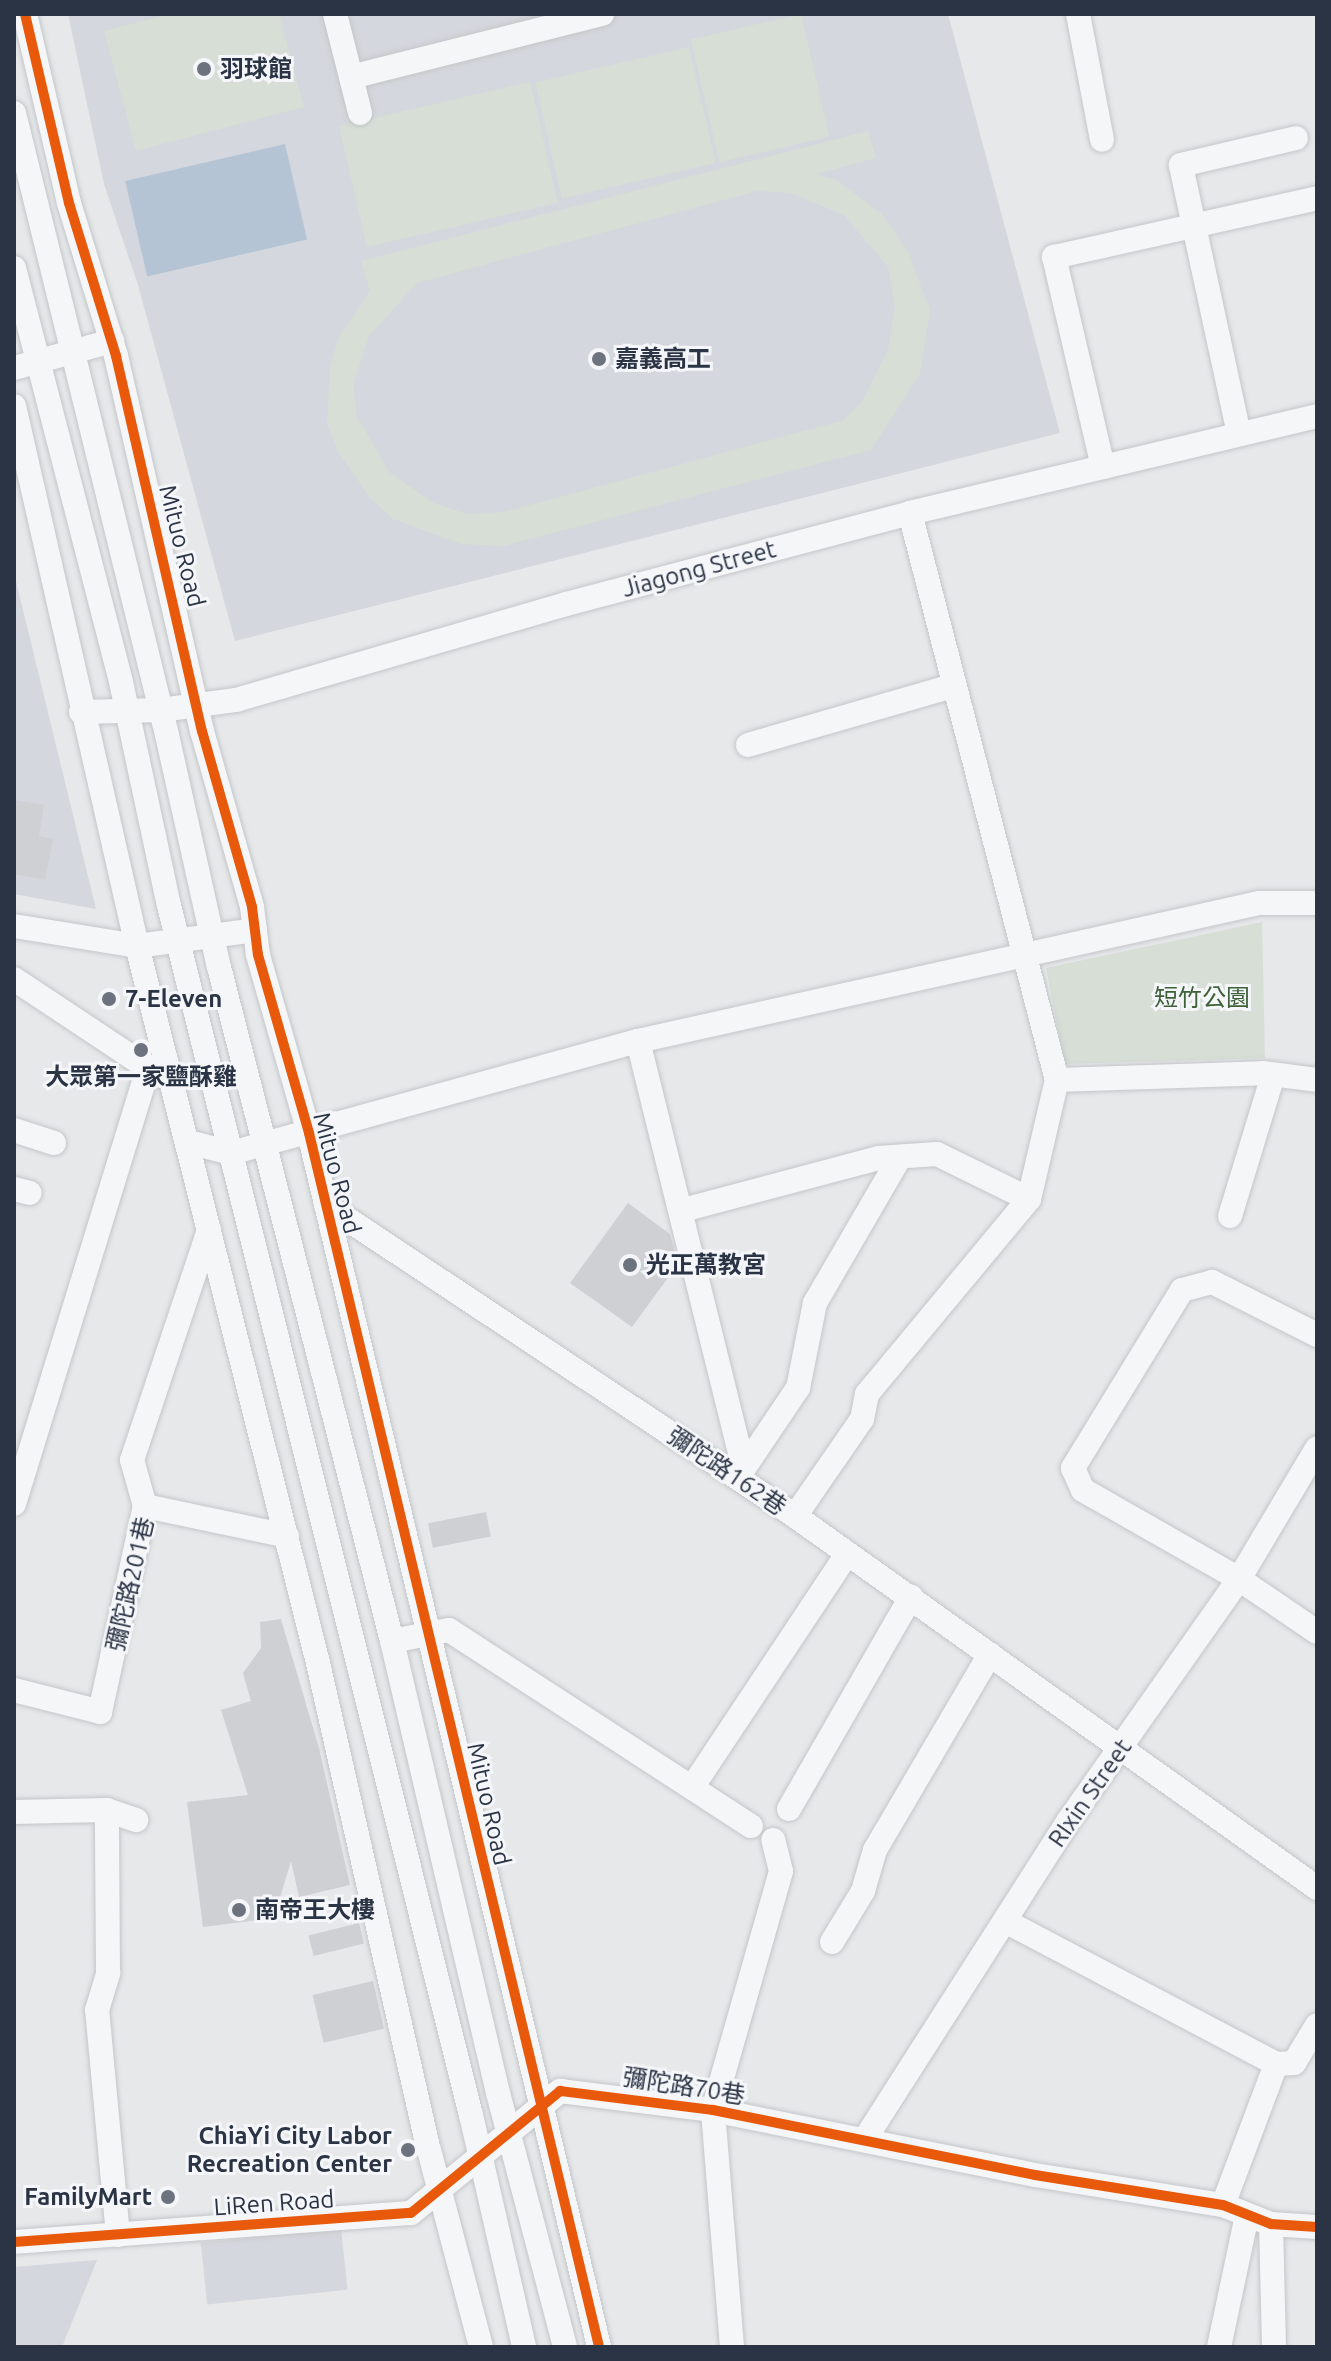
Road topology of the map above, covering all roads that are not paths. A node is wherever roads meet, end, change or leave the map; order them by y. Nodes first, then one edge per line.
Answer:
1 (25, 14) edge
2 (335, 14) edge
3 (602, 14) edge
4 (1078, 14) edge
5 (351, 77) junction
6 (14, 113) edge
7 (360, 113) dead end
8 (1296, 138) dead end
9 (1102, 140) dead end
10 (54, 142) junction
11 (18, 150) edge
12 (1317, 198) edge
13 (1196, 225) junction
14 (14, 268) edge
15 (112, 341) junction
16 (70, 353) junction
17 (38, 361) junction
18 (14, 368) edge
19 (14, 406) edge
20 (1317, 416) edge
21 (1239, 434) junction
22 (1103, 467) junction
23 (910, 513) junction
24 (953, 686) junction
25 (197, 707) junction
26 (161, 710) junction
27 (126, 711) junction
28 (81, 712) junction
29 (748, 745) dead end
30 (1317, 903) edge
31 (14, 926) edge
32 (255, 930) junction
33 (211, 935) junction
34 (179, 941) junction
35 (137, 946) junction
36 (1021, 952) junction
37 (14, 979) edge
38 (638, 1041) junction
39 (149, 1066) junction
40 (1273, 1075) junction
41 (1057, 1080) junction
42 (1317, 1080) edge
43 (182, 1112) junction
44 (14, 1130) edge
45 (309, 1133) junction
46 (188, 1142) junction
47 (54, 1143) dead end
48 (264, 1145) junction
49 (231, 1153) junction
50 (900, 1157) junction
51 (1029, 1199) junction
52 (326, 1205) junction
53 (683, 1210) junction
54 (1230, 1216) dead end
55 (209, 1230) junction
56 (1317, 1335) edge
57 (1317, 1448) edge
58 (742, 1473) junction
59 (14, 1504) edge
60 (145, 1506) junction
61 (795, 1516) junction
62 (287, 1536) junction
63 (847, 1554) junction
64 (1239, 1579) junction
65 (911, 1597) junction
66 (439, 1632) junction
67 (1317, 1632) edge
68 (392, 1641) junction
69 (355, 1653) junction
70 (990, 1654) junction
71 (318, 1663) junction
72 (14, 1690) edge
73 (1121, 1748) junction
74 (693, 1786) junction
75 (789, 1809) dead end
76 (107, 1810) junction
77 (14, 1812) edge
78 (136, 1820) dead end
79 (751, 1826) dead end
80 (773, 1840) dead end
81 (1317, 1888) edge
82 (1005, 1921) junction
83 (832, 1942) dead end
84 (1317, 2025) edge
85 (1276, 2064) junction
86 (539, 2108) junction
87 (713, 2110) junction
88 (509, 2133) junction
89 (865, 2139) junction
90 (480, 2154) junction
91 (438, 2189) junction
92 (1223, 2205) junction
93 (1247, 2215) junction
94 (1271, 2224) junction
95 (1317, 2227) edge
96 (118, 2235) junction
97 (14, 2242) edge
98 (481, 2347) edge
99 (524, 2347) edge
100 (565, 2347) edge
101 (599, 2347) edge
102 (732, 2347) edge
103 (1219, 2347) edge
104 (1274, 2347) edge

1 - 10 street, Mituo Road
2 - 5 street
3 - 5 street
4 - 9 street
5 - 7 street
6 - 11 street
8 - 13 street
10 - 11 street
10 - 15 street, Mituo Road
11 - 16 street
12 - 13 street
13 - 21 street
13 - 22 street
14 - 17 street
15 - 16 street
15 - 25 street, Mituo Road
16 - 17 street
16 - 26 street
17 - 18 street
17 - 27 street
19 - 28 street
20 - 21 street, Jiagong Street
21 - 22 street, Jiagong Street
22 - 23 street, Jiagong Street
23 - 24 street
23 - 25 street, Jiagong Street
24 - 29 street
24 - 36 street
25 - 26 street, Jiagong Street
25 - 32 street, Mituo Road
26 - 27 street, Jiagong Street
26 - 33 street
27 - 28 street, Jiagong Street
27 - 34 street
28 - 35 street
30 - 36 street
31 - 35 street
32 - 33 street
32 - 45 street, Mituo Road
33 - 34 street
33 - 48 street
34 - 35 street
34 - 49 street
35 - 43 street
36 - 38 street
36 - 41 street
37 - 39 street
38 - 45 street
38 - 53 street
39 - 43 street
39 - 59 street
40 - 41 street
40 - 42 street
40 - 54 street
41 - 51 street
43 - 46 street
44 - 47 street
45 - 48 street
45 - 52 street, Mituo Road
46 - 49 street
46 - 55 street
48 - 49 street
48 - 68 street
49 - 69 street
50 - 51 street
50 - 53 street
50 - 58 street
51 - 61 street
52 - 58 street, 彌陀路162巷
52 - 66 street, Mituo Road
53 - 58 street
55 - 60 street
55 - 62 street
56 - 64 street
57 - 64 street, RIxin Street
58 - 61 street, 彌陀路162巷
60 - 62 street, 彌陀路201巷
60 - 72 street, 彌陀路201巷
61 - 63 street, 彌陀路162巷
62 - 71 street
63 - 65 street, 彌陀路162巷
63 - 74 street
64 - 67 street
64 - 73 street, RIxin Street
65 - 70 street, 彌陀路162巷
65 - 75 street
66 - 68 street
66 - 74 street
66 - 86 street, Mituo Road
68 - 88 street
69 - 71 street
69 - 90 street
70 - 73 street, 彌陀路162巷
70 - 83 street
71 - 91 street
73 - 81 street, 彌陀路162巷
73 - 82 street, RIxin Street
74 - 79 street
76 - 77 street
76 - 78 street
76 - 96 street
80 - 87 street
82 - 85 street
82 - 89 street, RIxin Street
84 - 85 street
85 - 92 street
86 - 87 street, 彌陀路70巷
86 - 88 street, 彌陀路70巷
86 - 101 street, Mituo Road
87 - 89 street, 彌陀路70巷
87 - 102 street
88 - 90 street, LiRen Road
88 - 100 street
89 - 92 street, 彌陀路70巷
90 - 91 street, LiRen Road
90 - 99 street
91 - 96 street, LiRen Road
91 - 98 street
92 - 93 street, 彌陀路70巷
93 - 94 street, 彌陀路70巷
93 - 103 street
94 - 95 street, 彌陀路70巷
94 - 104 street
96 - 97 street, LiRen Road

